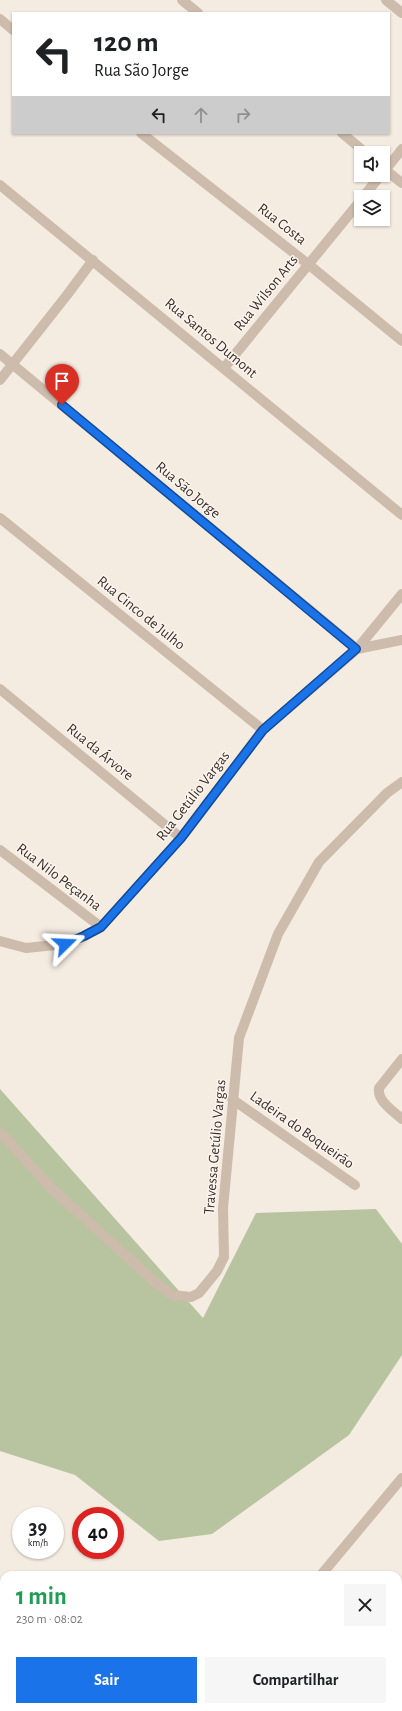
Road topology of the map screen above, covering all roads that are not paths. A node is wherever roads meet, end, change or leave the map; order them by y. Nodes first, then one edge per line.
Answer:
1 (182, 0) edge
2 (386, 0) edge
3 (197, 12) edge
4 (402, 13) edge
5 (0, 20) edge
6 (12, 29) edge
7 (142, 134) edge
8 (343, 134) edge
9 (358, 146) edge
10 (402, 149) edge
11 (390, 163) edge
12 (390, 175) edge
13 (375, 182) edge
14 (402, 183) edge
15 (0, 185) edge
16 (368, 190) edge
17 (354, 208) edge
18 (93, 260) junction
19 (308, 264) junction
20 (402, 341) edge
21 (0, 354) edge
22 (13, 364) junction
23 (224, 368) junction
24 (0, 380) edge
25 (402, 515) edge
26 (0, 518) edge
27 (402, 594) edge
28 (402, 640) edge
29 (356, 649) junction
30 (0, 689) edge
31 (263, 730) junction
32 (402, 782) edge
33 (181, 838) junction
34 (0, 850) edge
35 (101, 927) junction
36 (0, 941) edge
37 (402, 1060) edge
38 (232, 1099) junction
39 (402, 1119) edge
40 (0, 1132) edge
41 (355, 1185) dead end
42 (402, 1478) edge
43 (324, 1571) edge

1 - 3 street
2 - 4 street
5 - 6 street
7 - 19 street, Rua Costa
8 - 9 street
10 - 11 street
12 - 14 street
13 - 16 street
15 - 18 street, Rua Santos Dumont
17 - 19 street, Rua Wilson Arts
18 - 22 street
18 - 23 street, Rua Santos Dumont
19 - 20 street, Rua Costa
19 - 23 street, Rua Wilson Arts
21 - 22 street, Rua São Jorge
22 - 24 street
22 - 29 street, Rua São Jorge
23 - 25 street, Rua Santos Dumont
26 - 31 street, Rua Cinco de Julho
27 - 29 street
28 - 29 street, Rua Getúlio Vargas
29 - 31 street, Rua Getúlio Vargas
30 - 33 street, Rua da Árvore
31 - 33 street, Rua Getúlio Vargas
32 - 38 street, Travessa Getúlio Vargas
33 - 35 street, Rua Getúlio Vargas
34 - 35 street, Rua Nilo Peçanha
35 - 36 street, Rua Getúlio Vargas
37 - 39 street
38 - 40 street, Travessa Getúlio Vargas
38 - 41 street, Ladeira do Boqueirão
42 - 43 street

